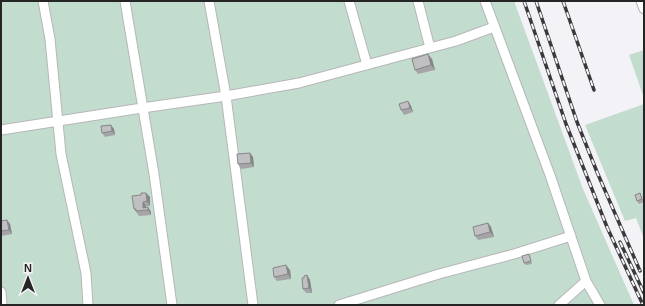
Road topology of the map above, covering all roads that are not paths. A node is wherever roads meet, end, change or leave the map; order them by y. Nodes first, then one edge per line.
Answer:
1 (43, 1) edge
2 (125, 1) edge
3 (208, 1) edge
4 (349, 1) edge
5 (418, 1) edge
6 (485, 1) edge
7 (641, 1) edge
8 (644, 9) edge
9 (494, 27) junction
10 (430, 48) junction
11 (367, 65) junction
12 (226, 96) junction
13 (142, 108) junction
14 (58, 122) junction
15 (1, 130) edge
16 (571, 236) junction
17 (586, 281) junction
18 (1, 292) edge
19 (2, 305) edge
20 (88, 305) edge
21 (172, 305) edge
22 (253, 305) edge
23 (339, 305) edge
24 (558, 305) edge
25 (600, 305) edge

1 - 14 street
2 - 13 street
3 - 12 street
4 - 11 street
5 - 10 street
6 - 9 street
7 - 8 street
9 - 10 street
9 - 16 street
10 - 11 street
11 - 12 street
12 - 13 street
12 - 22 street
13 - 14 street
13 - 21 street
14 - 15 street
14 - 20 street
16 - 17 street
16 - 23 street
17 - 24 street
17 - 25 street
18 - 19 street

